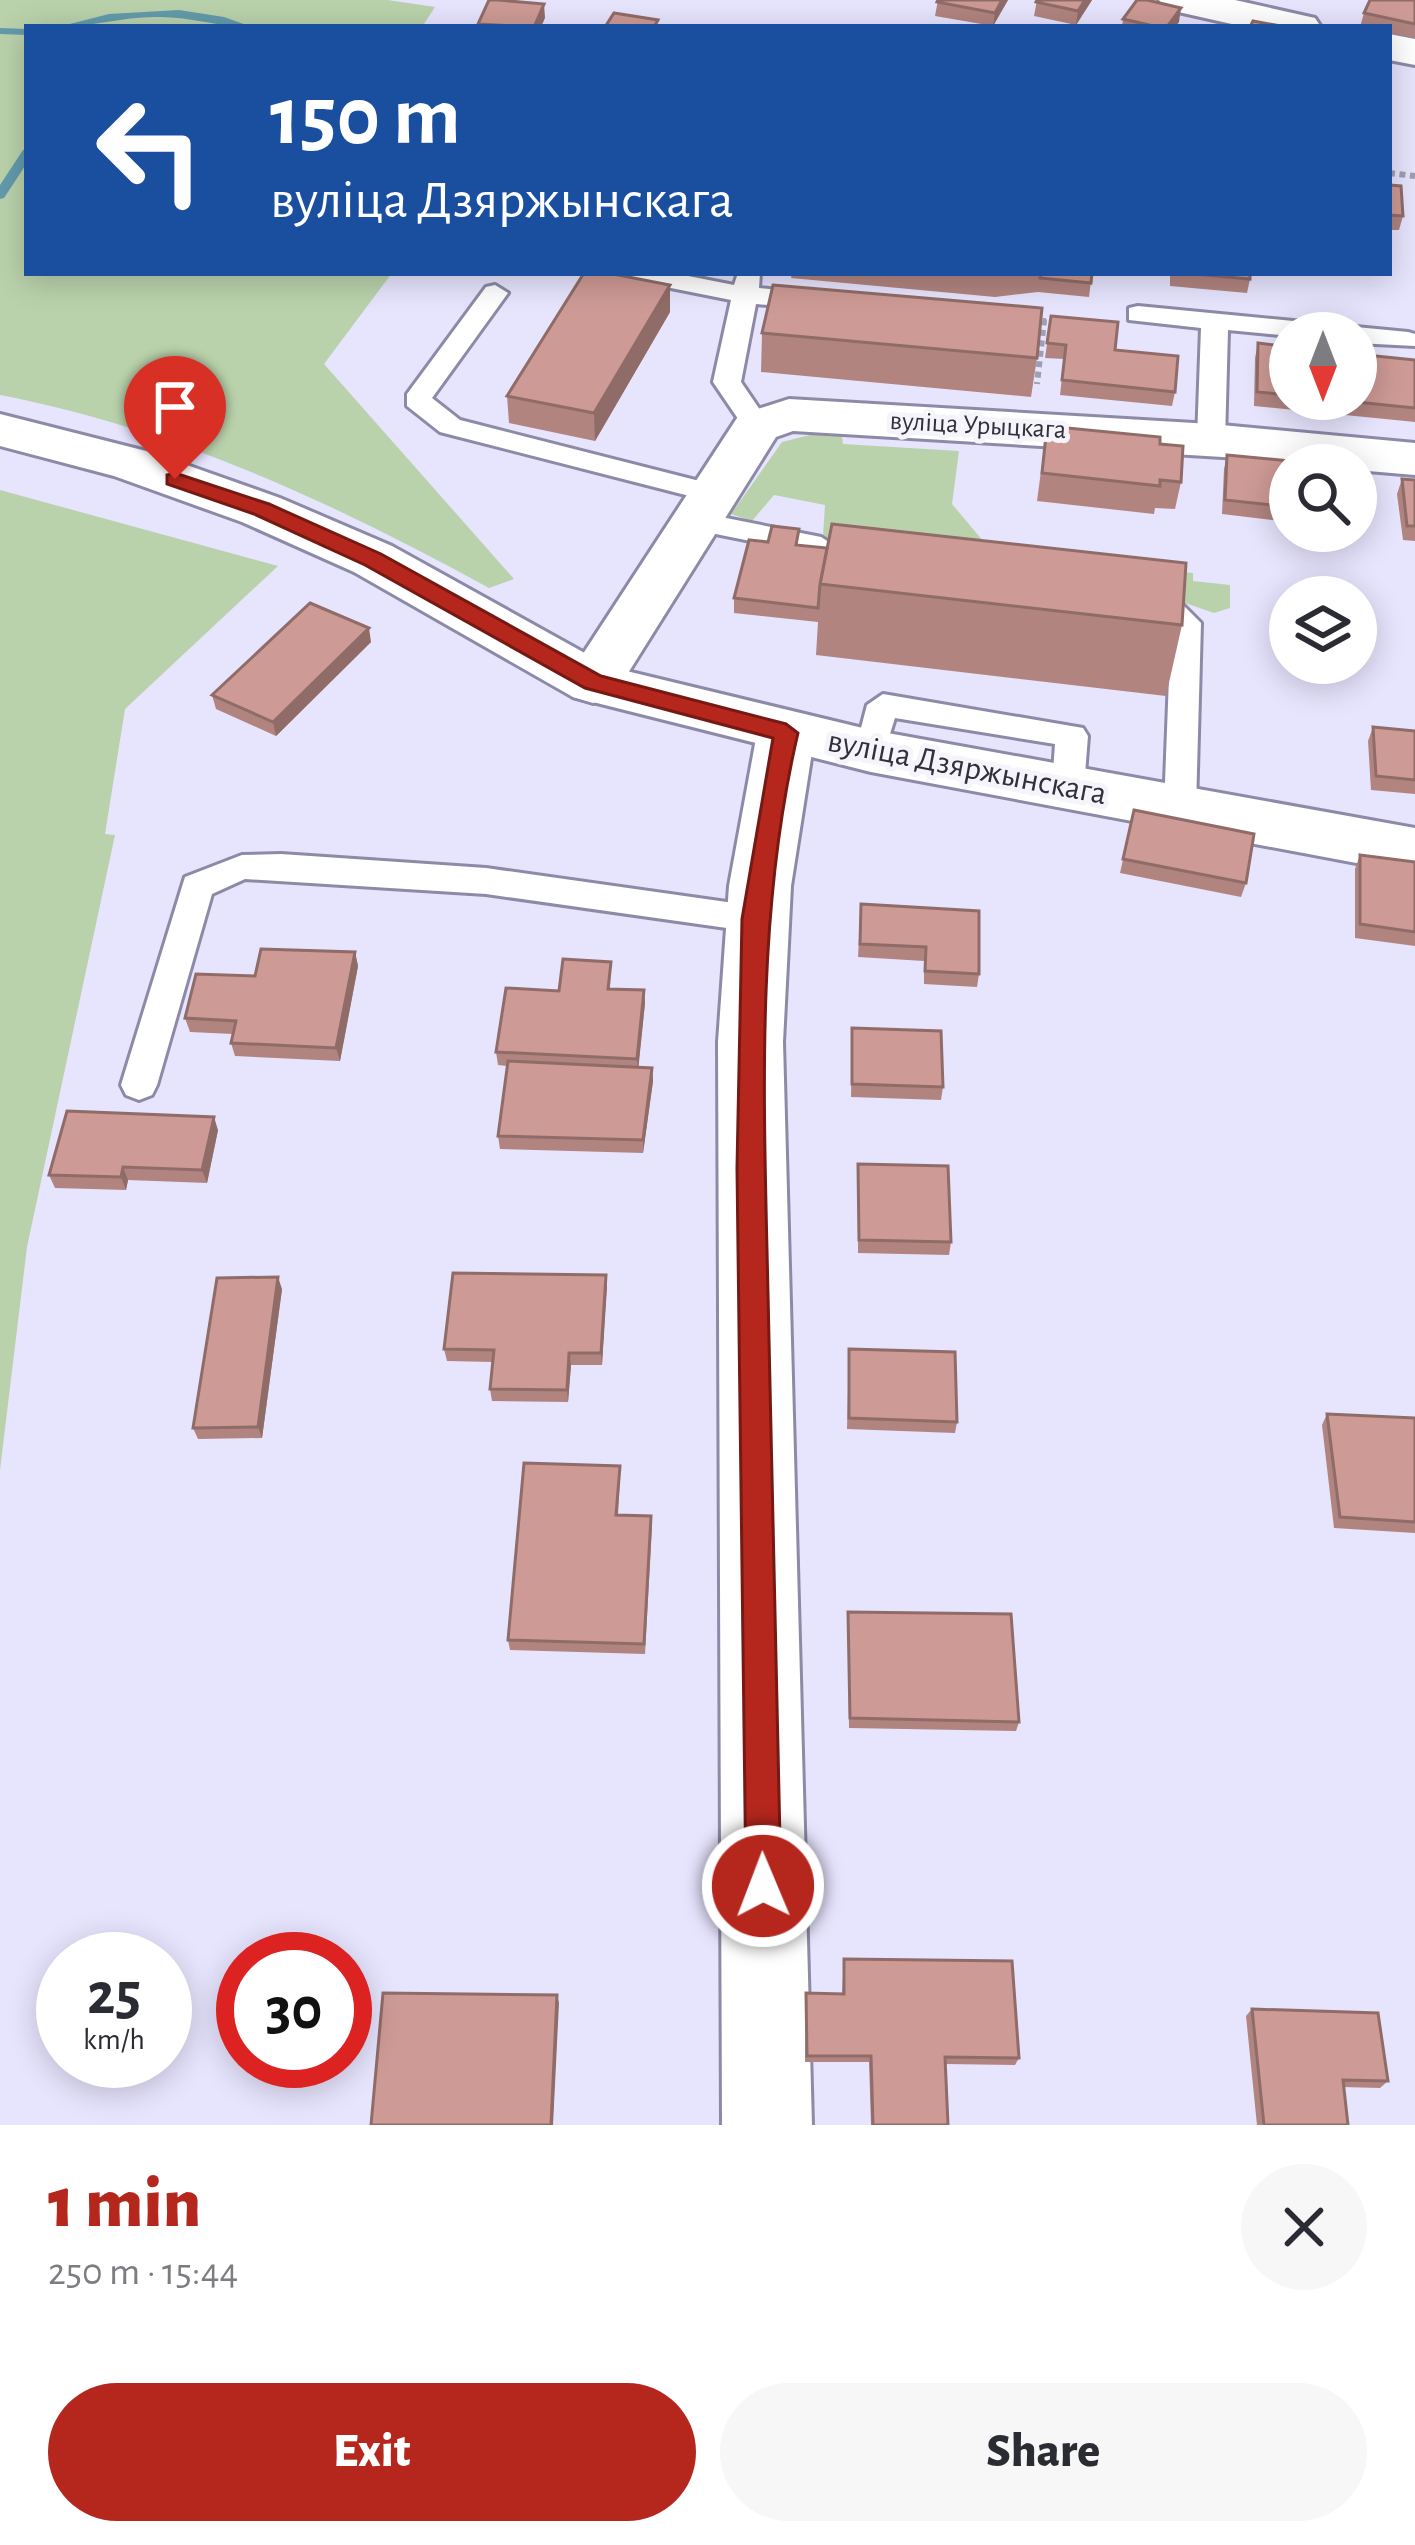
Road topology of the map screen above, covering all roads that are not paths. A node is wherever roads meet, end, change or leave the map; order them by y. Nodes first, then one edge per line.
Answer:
1 (1180, 0) edge
2 (1287, 24) edge
3 (665, 276) edge
4 (746, 284) edge
5 (495, 293) dead end
6 (835, 303) edge
7 (1138, 314) dead end
8 (1215, 321) junction
9 (1269, 326) edge
10 (1377, 336) edge
11 (1408, 340) dead end
12 (757, 426) junction
13 (0, 430) edge
14 (1210, 440) junction
15 (1415, 459) edge
16 (705, 507) junction
17 (890, 573) edge
18 (1120, 600) edge
19 (593, 682) junction
20 (786, 733) junction
21 (1180, 808) junction
22 (1415, 851) edge
23 (755, 919) junction
24 (139, 1085) dead end
25 (767, 2125) edge

1 - 2 street
3 - 4 lane
4 - 6 lane
4 - 12 lane
5 - 16 lane
7 - 8 lane
8 - 9 lane
8 - 14 lane
10 - 11 lane
12 - 14 street, вуліца Урыцкага
12 - 16 street
13 - 19 street, вуліца Дзяржынскага
14 - 15 street, вуліца Урыцкага
16 - 17 lane
16 - 19 street
18 - 21 lane
19 - 20 street, вуліца Дзяржынскага
20 - 21 street, вуліца Дзяржынскага
20 - 23 street
21 - 22 street, вуліца Дзяржынскага
23 - 24 lane
23 - 25 street

